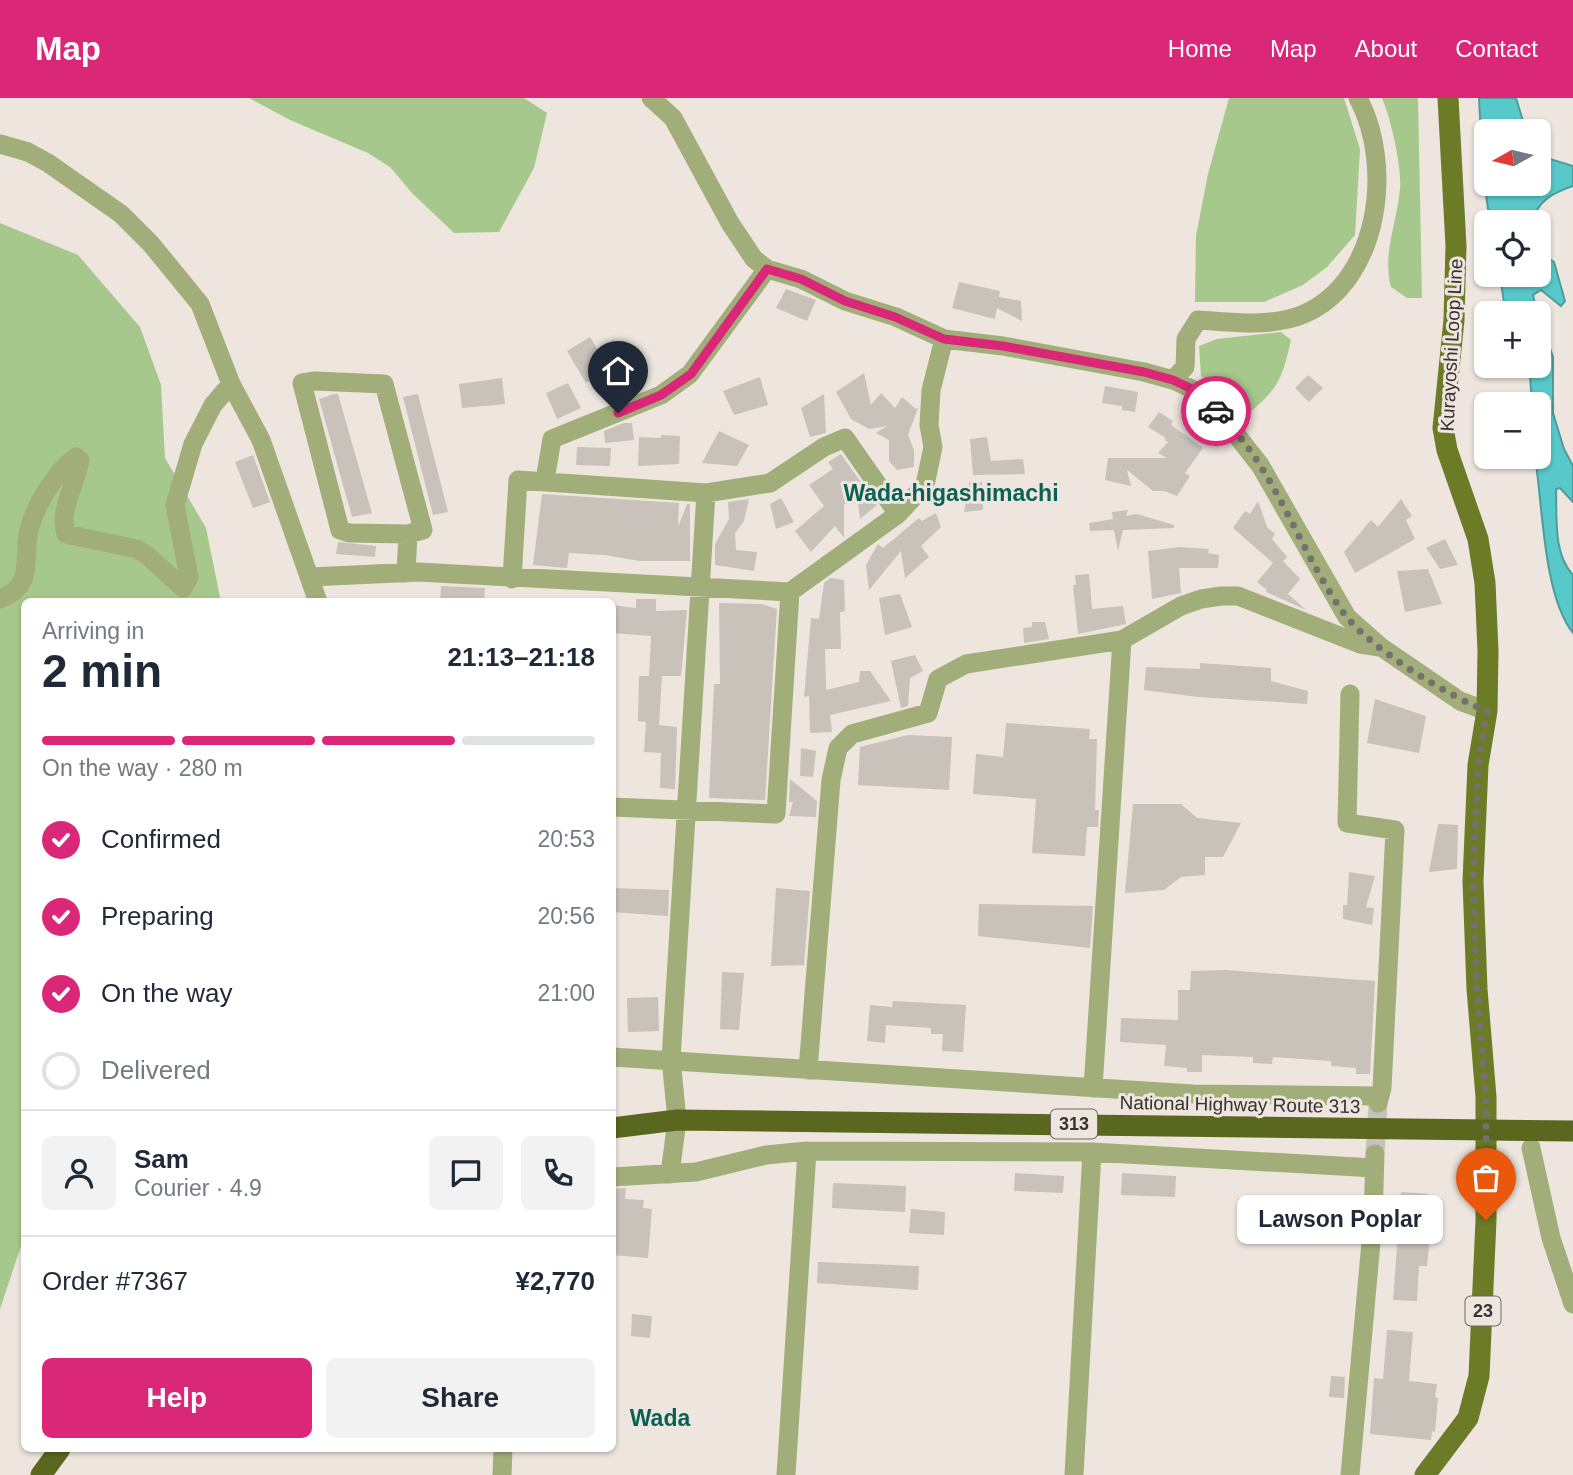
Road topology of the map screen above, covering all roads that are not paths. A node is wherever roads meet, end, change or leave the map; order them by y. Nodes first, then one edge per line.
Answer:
1 (651, 98) edge
2 (1358, 98) edge
3 (1448, 98) edge
4 (0, 144) edge
5 (767, 269) junction
6 (944, 339) junction
7 (1173, 380) junction
8 (231, 384) junction
9 (545, 480) junction
10 (706, 492) junction
11 (898, 514) junction
12 (408, 534) junction
13 (406, 573) junction
14 (310, 577) junction
15 (512, 579) junction
16 (702, 588) junction
17 (790, 592) junction
18 (317, 598) edge
19 (0, 599) edge
20 (1122, 640) junction
21 (1381, 647) junction
22 (1350, 694) dead end
23 (1487, 711) junction
24 (616, 807) edge
25 (687, 812) junction
26 (616, 1057) edge
27 (671, 1059) junction
28 (808, 1069) junction
29 (1093, 1088) junction
30 (677, 1121) junction
31 (616, 1128) edge
32 (1486, 1130) junction
33 (1573, 1131) edge
34 (1533, 1139) junction
35 (807, 1151) junction
36 (1092, 1152) junction
37 (670, 1174) junction
38 (616, 1177) edge
39 (1573, 1304) edge
40 (58, 1452) edge
41 (503, 1452) edge
42 (41, 1475) edge
43 (502, 1475) edge
44 (786, 1475) edge
45 (1074, 1475) edge
46 (1350, 1475) edge
47 (1425, 1475) edge

1 - 5 street
2 - 7 street
3 - 23 main road, Kurayoshi Loop Line
4 - 8 street
5 - 6 street
5 - 9 street
6 - 7 street
6 - 11 street
7 - 21 street
8 - 14 street
8 - 19 street
9 - 10 street
9 - 15 street
10 - 11 street
10 - 16 street
11 - 17 street
12 - 12 street
12 - 13 street
13 - 14 street
13 - 15 street
14 - 18 street
15 - 16 street
16 - 17 street
16 - 25 street
17 - 25 street
20 - 21 street
20 - 28 street
20 - 29 street
21 - 23 street
22 - 29 street
23 - 32 main road, Kurayoshi Loop Line
24 - 25 street
25 - 27 street
26 - 27 street
27 - 28 street
27 - 30 street
28 - 29 street
30 - 31 highway, National Highway Route 313 / 313
30 - 32 highway, National Highway Route 313 / 313
30 - 37 street
32 - 34 highway, National Highway Route 313 / 313
32 - 47 main road, 23
33 - 34 highway, National Highway Route 313 / 313
34 - 39 street
35 - 36 street
35 - 37 street
35 - 44 street
36 - 45 street
36 - 46 street
37 - 38 street
40 - 42 highway
41 - 43 street

